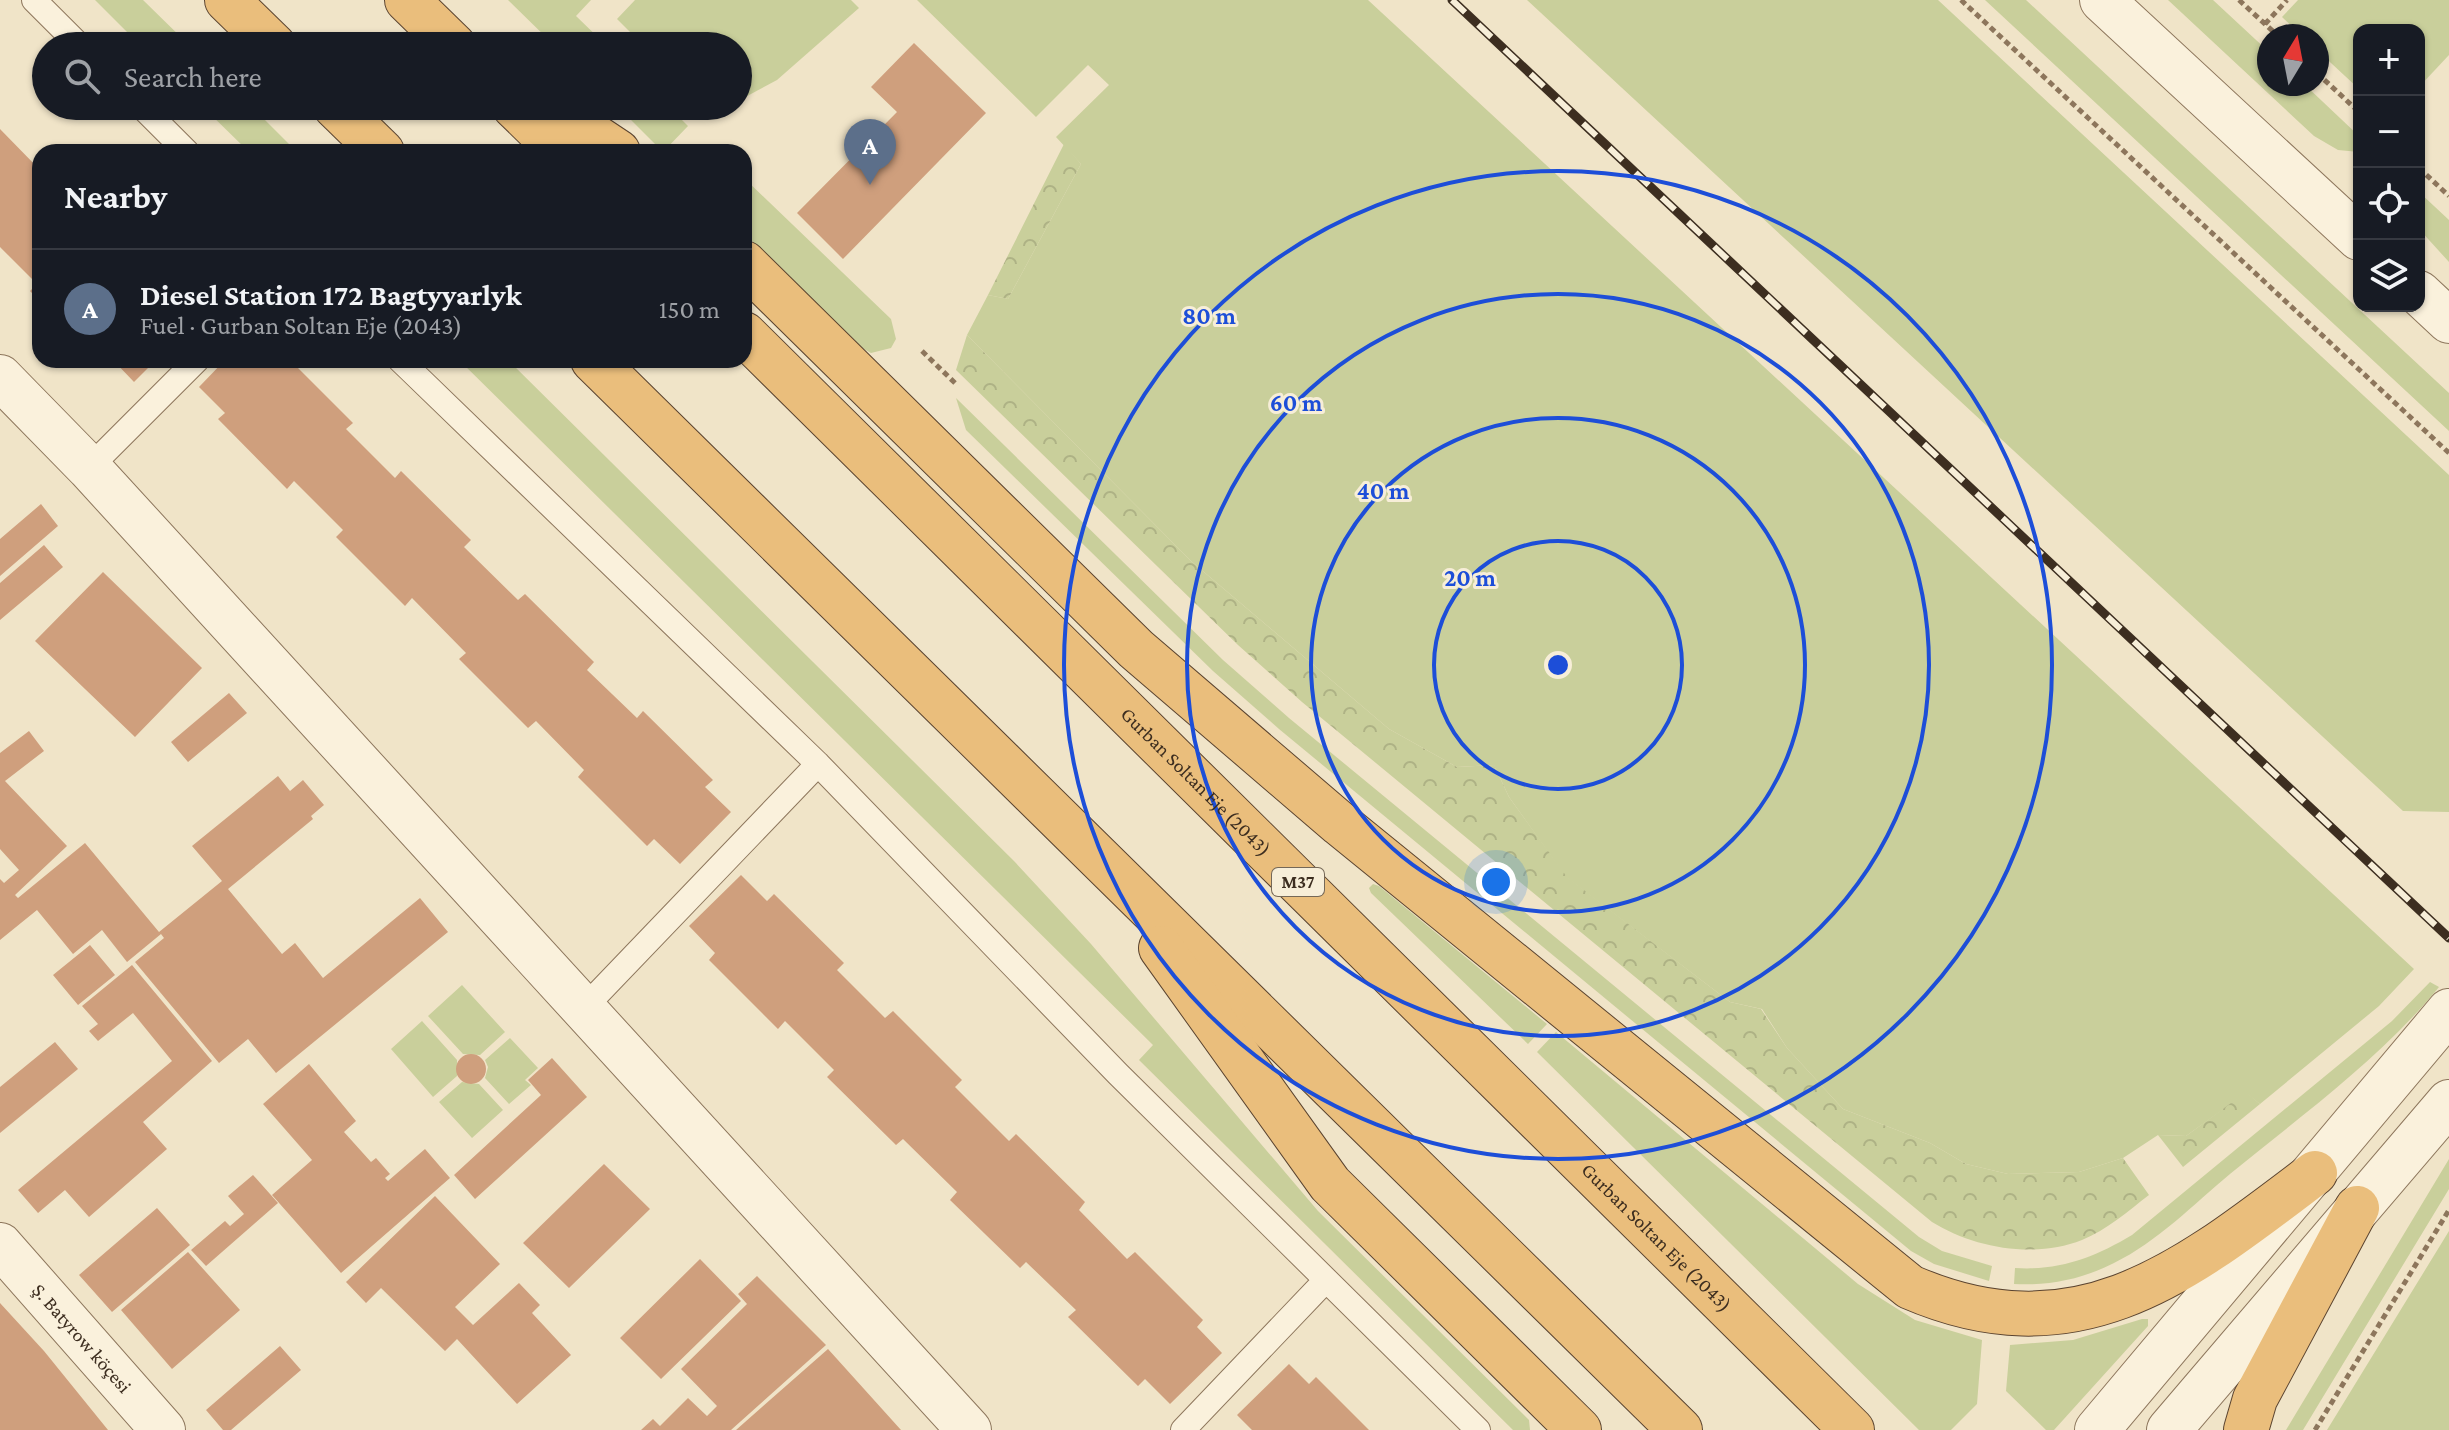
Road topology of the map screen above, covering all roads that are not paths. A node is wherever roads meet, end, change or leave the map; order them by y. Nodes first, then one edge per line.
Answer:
1 (34, 0) edge
2 (227, 0) edge
3 (407, 0) edge
4 (2102, 0) edge
5 (66, 32) edge
6 (260, 32) edge
7 (441, 32) edge
8 (155, 120) edge
9 (349, 120) edge
10 (528, 120) edge
11 (570, 120) edge
12 (179, 144) edge
13 (374, 144) edge
14 (553, 144) edge
15 (606, 144) edge
16 (2353, 232) edge
17 (752, 271) edge
18 (2425, 299) edge
19 (2449, 321) edge
20 (752, 342) edge
21 (189, 368) edge
22 (408, 368) edge
23 (601, 368) edge
24 (0, 377) edge
25 (907, 424) junction
26 (89, 468) junction
27 (818, 764) junction
28 (1221, 807) junction
29 (1090, 849) junction
30 (584, 1008) junction
31 (2449, 1011) edge
32 (2449, 1102) edge
33 (2315, 1173) junction
34 (2357, 1208) junction
35 (0, 1245) edge
36 (1326, 1280) junction
37 (163, 1430) edge
38 (969, 1430) edge
39 (1183, 1430) edge
40 (1478, 1430) edge
41 (1579, 1430) edge
42 (1680, 1430) edge
43 (1852, 1430) edge
44 (2097, 1430) edge
45 (2169, 1430) edge
46 (2246, 1430) edge

1 - 5 lane
2 - 6 highway
3 - 7 highway
4 - 16 street
8 - 12 lane
9 - 13 highway
10 - 14 highway
11 - 15 highway
17 - 25 highway
18 - 19 street
20 - 28 highway, Gurban Soltan Eje (2043) / M37
21 - 26 lane
22 - 27 lane
23 - 29 highway
24 - 26 street
25 - 28 highway
25 - 33 highway
26 - 30 street
27 - 30 lane
27 - 36 lane
28 - 43 highway, Gurban Soltan Eje (2043) / M37
29 - 41 highway
29 - 42 highway
30 - 38 street
31 - 33 street
32 - 34 street
33 - 44 street
34 - 45 street
34 - 46 highway
35 - 37 street, Ş. Batyrow köçesi
36 - 39 lane
36 - 40 lane

